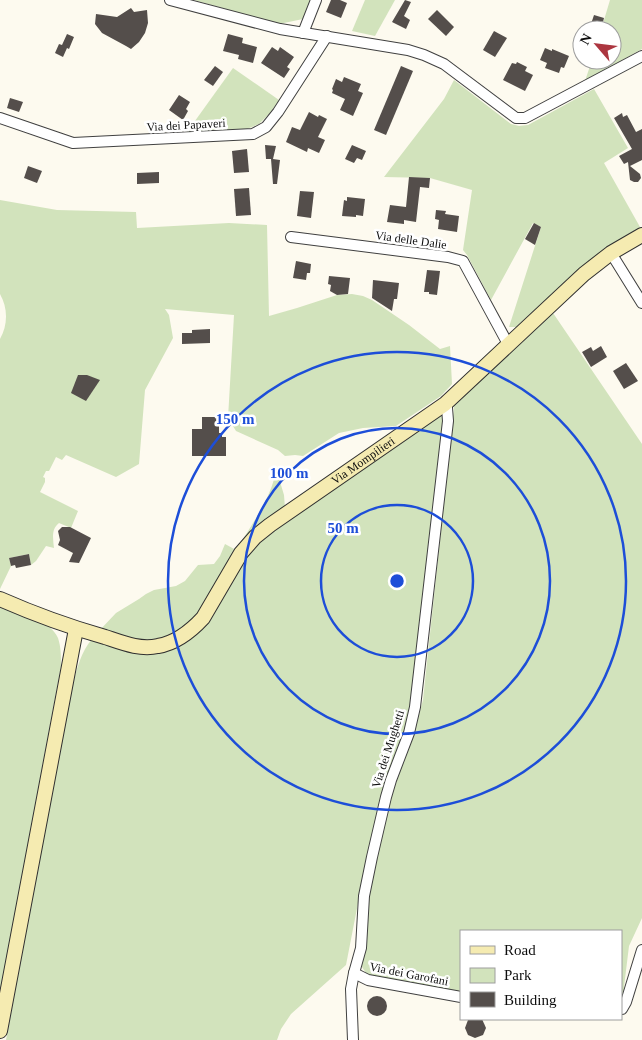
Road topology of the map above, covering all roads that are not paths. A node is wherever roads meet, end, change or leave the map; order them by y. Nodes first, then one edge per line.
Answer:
1 (170, 0) edge
2 (316, 0) edge
3 (303, 33) junction
4 (327, 36) junction
5 (642, 56) edge
6 (0, 118) edge
7 (642, 235) edge
8 (291, 237) dead end
9 (611, 253) junction
10 (642, 303) edge
11 (508, 344) junction
12 (445, 404) junction
13 (0, 599) edge
14 (76, 629) junction
15 (642, 950) edge
16 (354, 973) junction
17 (460, 997) edge
18 (622, 1009) edge
19 (0, 1031) edge
20 (353, 1040) edge

1 - 3 street
2 - 3 street
3 - 4 street
4 - 5 street
4 - 6 street, Via dei Papaveri
7 - 9 street, Via Mompilieri
8 - 11 street, Via delle Dalie
9 - 10 street
9 - 11 street, Via Mompilieri
11 - 12 street, Via Mompilieri
12 - 14 street, Via Mompilieri
12 - 16 street, Via dei Mughetti
13 - 14 street, Via Mompilieri
14 - 19 street
15 - 18 street
16 - 17 street, Via dei Garofani
16 - 20 street, Via dei Mughetti

